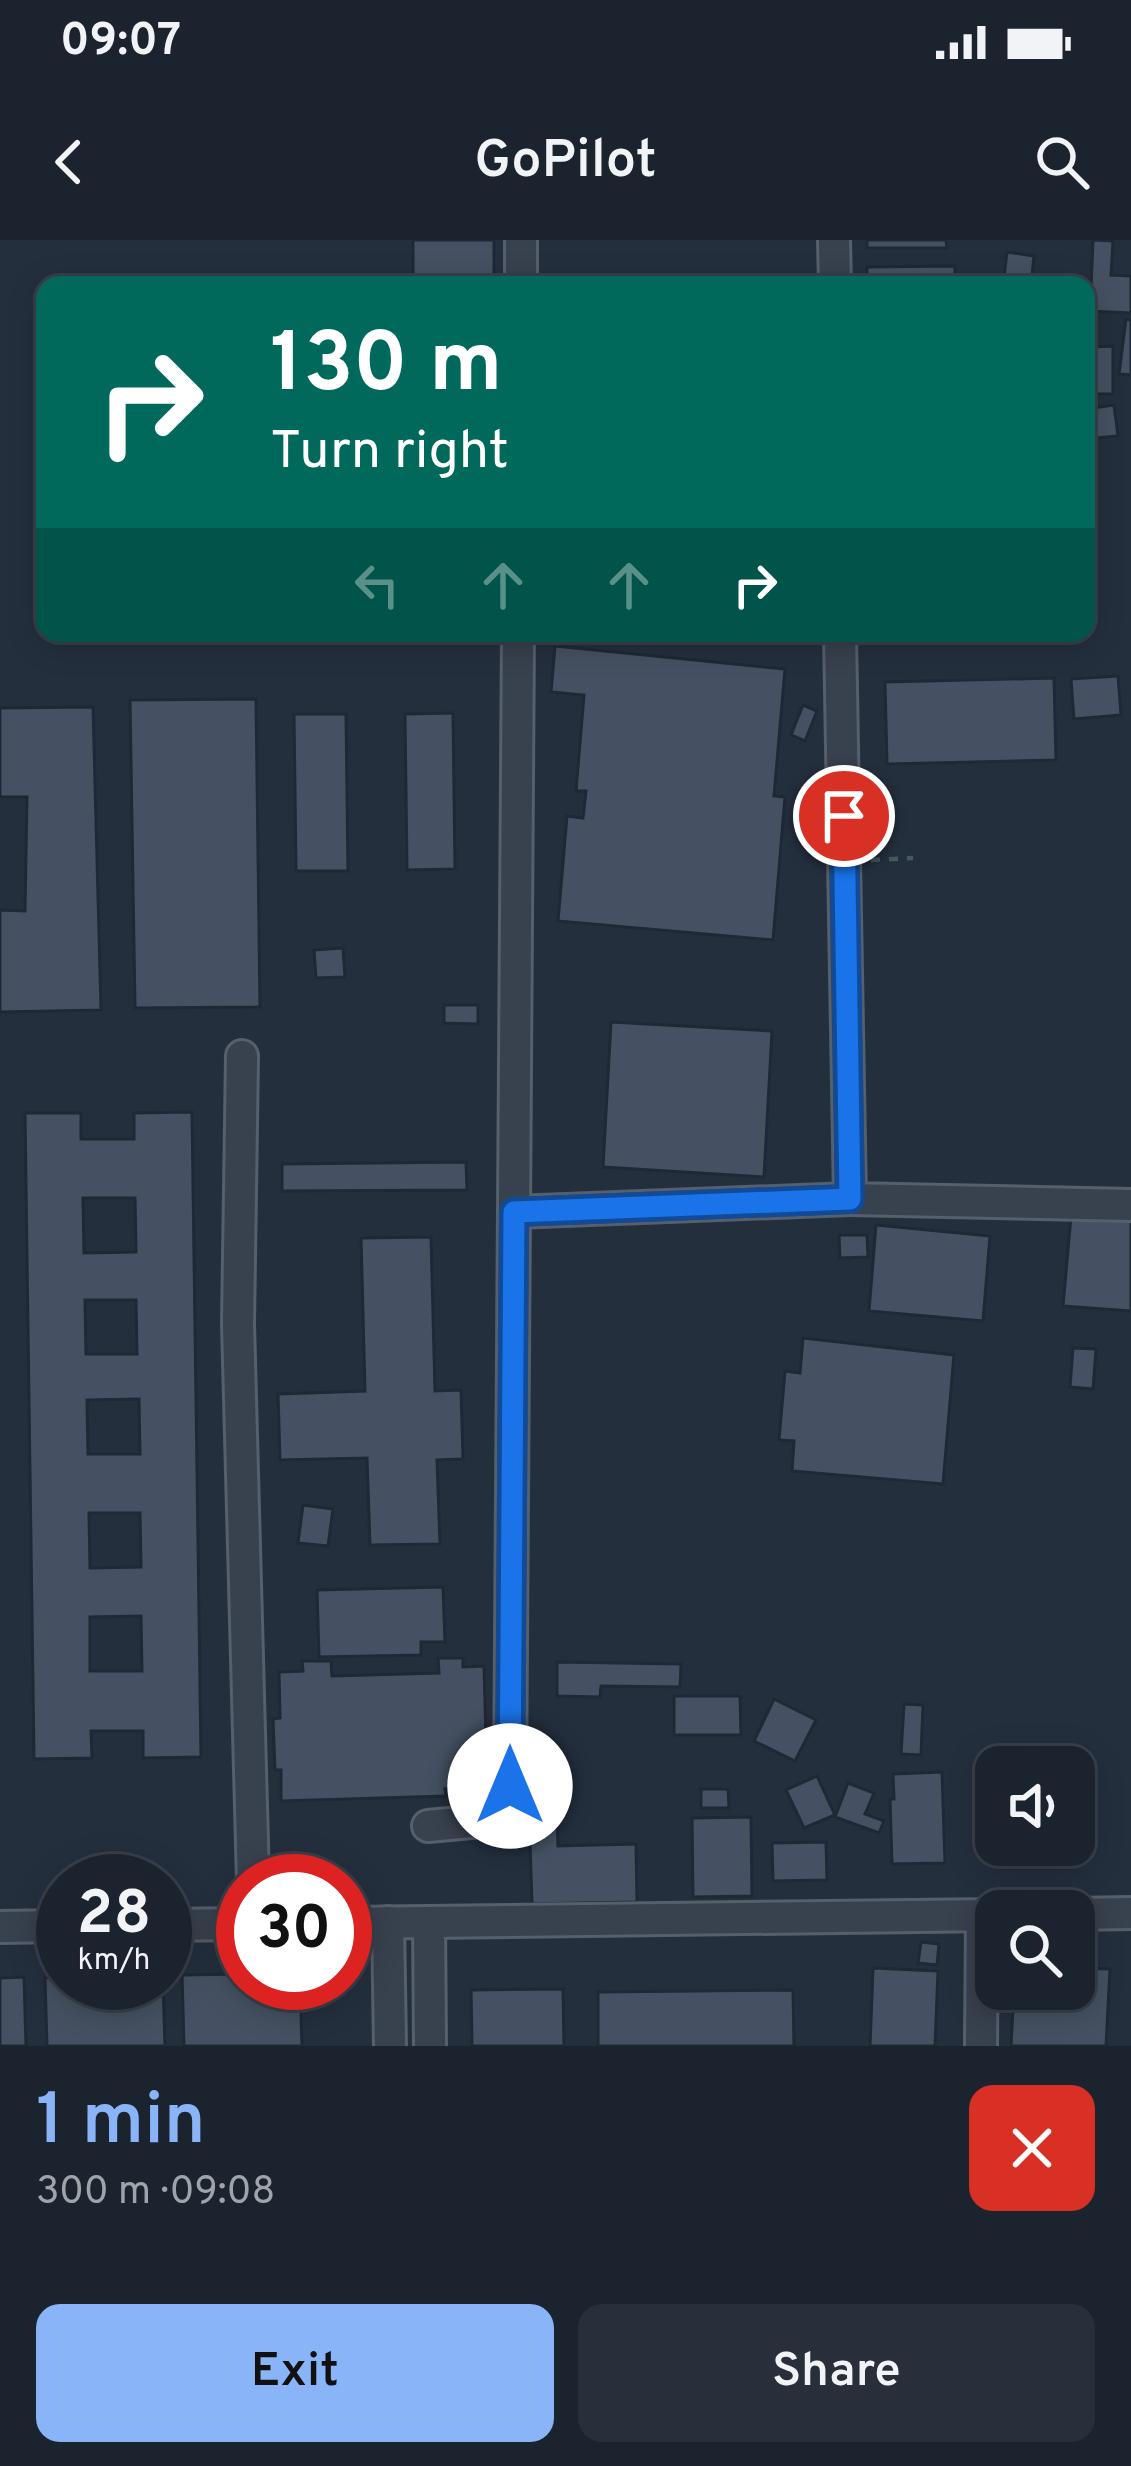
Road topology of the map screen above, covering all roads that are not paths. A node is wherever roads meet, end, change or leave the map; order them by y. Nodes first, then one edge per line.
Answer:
1 (521, 240) edge
2 (834, 240) edge
3 (521, 276) edge
4 (835, 276) edge
5 (518, 642) edge
6 (840, 642) edge
7 (242, 1057) dead end
8 (850, 1199) junction
9 (1131, 1205) edge
10 (514, 1212) junction
11 (428, 1826) dead end
12 (253, 1854) edge
13 (1131, 1913) edge
14 (1095, 1914) edge
15 (975, 1915) edge
16 (372, 1922) edge
17 (388, 1922) junction
18 (429, 1922) junction
19 (36, 1926) edge
20 (0, 1927) edge
21 (983, 2010) edge
22 (390, 2046) edge
23 (430, 2046) edge
24 (981, 2046) edge

1 - 3 street
2 - 4 street
5 - 10 street
6 - 8 street
7 - 12 street
8 - 9 street
8 - 10 street
10 - 11 street
13 - 14 street
15 - 18 street
16 - 17 street
17 - 18 street
17 - 22 street
18 - 23 street
19 - 20 street
21 - 24 street

